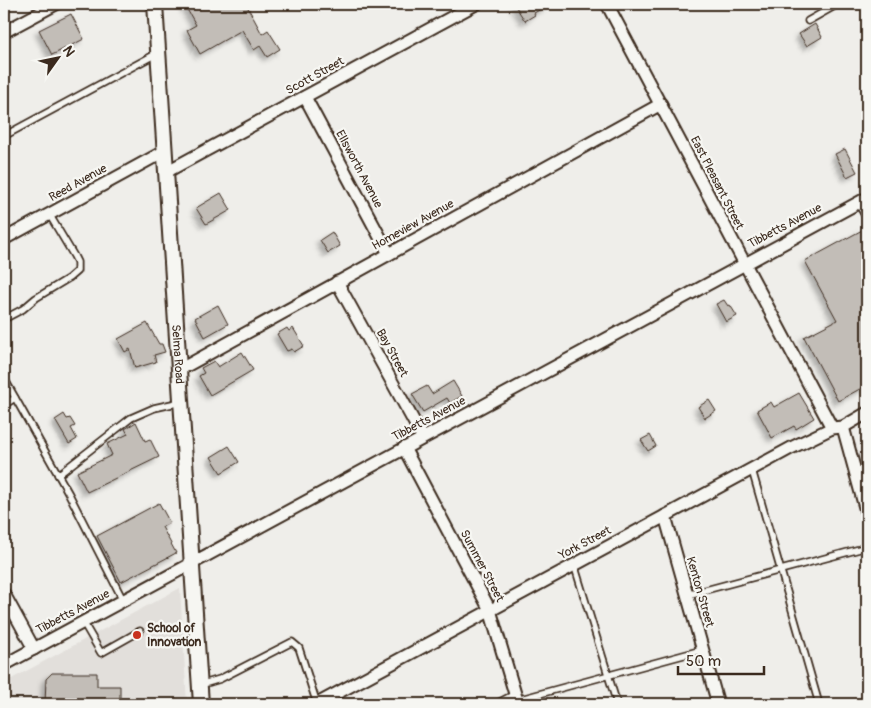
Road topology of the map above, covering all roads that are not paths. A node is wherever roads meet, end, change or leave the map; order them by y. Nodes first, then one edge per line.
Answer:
1 (56, 4) edge
2 (155, 4) edge
3 (476, 4) edge
4 (607, 4) edge
5 (838, 4) edge
6 (808, 21) dead end
7 (4, 32) edge
8 (158, 53) junction
9 (305, 97) junction
10 (661, 104) junction
11 (4, 136) edge
12 (165, 151) junction
13 (166, 172) junction
14 (863, 200) edge
15 (49, 214) junction
16 (867, 219) edge
17 (4, 239) edge
18 (389, 254) junction
19 (744, 264) junction
20 (337, 282) junction
21 (4, 319) edge
22 (179, 370) junction
23 (4, 378) edge
24 (15, 398) junction
25 (181, 402) junction
26 (4, 405) edge
27 (867, 413) edge
28 (837, 427) junction
29 (423, 438) junction
30 (404, 448) junction
31 (752, 470) junction
32 (58, 475) junction
33 (864, 488) edge
34 (867, 515) edge
35 (665, 516) junction
36 (867, 547) edge
37 (192, 563) junction
38 (574, 564) junction
39 (781, 569) junction
40 (4, 594) edge
41 (687, 595) junction
42 (123, 600) junction
43 (490, 610) junction
44 (83, 622) junction
45 (140, 631) dead end
46 (34, 648) junction
47 (702, 650) junction
48 (4, 665) edge
49 (609, 675) junction
50 (200, 685) junction
51 (517, 699) edge
52 (201, 704) edge
53 (317, 704) edge
54 (496, 704) edge
55 (617, 704) edge
56 (718, 704) edge
57 (819, 704) edge

1 - 7 street
2 - 8 street, Selma Road
3 - 9 street, Scott Street
4 - 10 street, East Pleasant Street
5 - 6 lane
8 - 11 lane
8 - 12 street, Selma Road
9 - 13 street, Scott Street
9 - 18 street, Ellsworth Avenue
10 - 18 street, Homeview Avenue
10 - 19 street, East Pleasant Street
12 - 13 street, Selma Road
12 - 15 street, Reed Avenue
13 - 22 street, Selma Road
14 - 16 lane
14 - 19 street, Tibbetts Avenue
15 - 17 street, Reed Avenue
15 - 21 lane
18 - 20 street, Homeview Avenue
19 - 28 street, East Pleasant Street
19 - 29 street, Tibbetts Avenue
20 - 22 street, Homeview Avenue
20 - 29 street, Bay Street
22 - 25 street, Selma Road
23 - 24 lane
24 - 26 lane
24 - 32 lane
25 - 32 lane
25 - 37 street, Selma Road
27 - 28 street, York Street
28 - 31 street, York Street
28 - 33 street, East Pleasant Street
29 - 30 street, Tibbetts Avenue
30 - 37 street, Tibbetts Avenue
30 - 43 street, Summer Street
31 - 35 street, York Street
31 - 39 lane
32 - 42 lane
33 - 34 street, East Pleasant Street
35 - 38 street, York Street
35 - 41 street, Kenton Street
36 - 39 lane
37 - 42 street, Tibbetts Avenue
37 - 50 street, Selma Road
38 - 43 street, York Street
38 - 49 lane
39 - 41 lane
39 - 57 lane
40 - 46 street
41 - 47 street, Kenton Street
42 - 44 street, Tibbetts Avenue
43 - 51 street, Summer Street
43 - 53 street, York Street
44 - 45 lane
44 - 46 street, Tibbetts Avenue
46 - 48 street, Tibbetts Avenue
47 - 49 lane
47 - 56 street, Kenton Street
49 - 51 lane
49 - 55 lane
50 - 52 street, Selma Road
50 - 53 lane
51 - 54 lane

